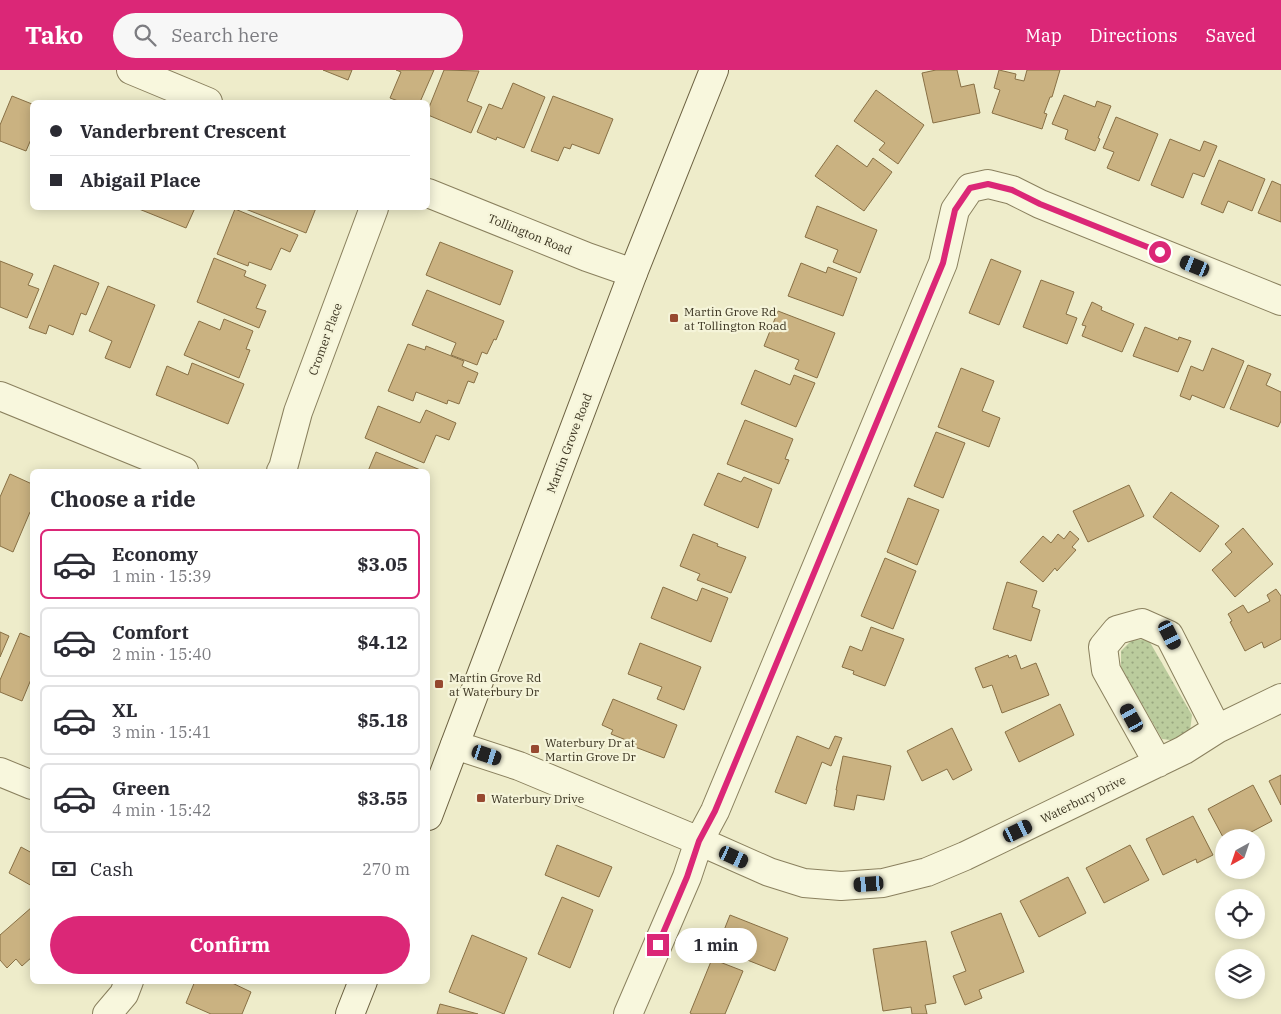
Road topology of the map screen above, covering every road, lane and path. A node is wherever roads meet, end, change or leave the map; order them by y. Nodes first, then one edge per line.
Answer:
1 (131, 70) edge
2 (714, 70) edge
3 (203, 100) edge
4 (430, 194) edge
5 (373, 210) edge
6 (633, 272) junction
7 (1281, 301) edge
8 (0, 396) edge
9 (179, 469) edge
10 (282, 469) edge
11 (1281, 698) edge
12 (1217, 729) junction
13 (456, 745) junction
14 (1158, 763) junction
15 (0, 772) edge
16 (30, 785) edge
17 (430, 811) edge
18 (699, 841) junction
19 (128, 984) edge
20 (362, 984) edge
21 (107, 1014) edge
22 (350, 1014) edge
23 (628, 1014) edge

1 - 3 street
2 - 6 street, Martin Grove Road
4 - 6 street, Tollington Road
5 - 10 street, Cromer Place
6 - 13 street, Martin Grove Road
7 - 18 street
8 - 9 street
11 - 12 street, Waterbury Drive
12 - 14 street, Waterbury Drive
12 - 14 street
13 - 17 street, Martin Grove Road
13 - 18 street, Waterbury Drive
14 - 18 street, Waterbury Drive
15 - 16 street
18 - 23 street
19 - 21 street
20 - 22 street

